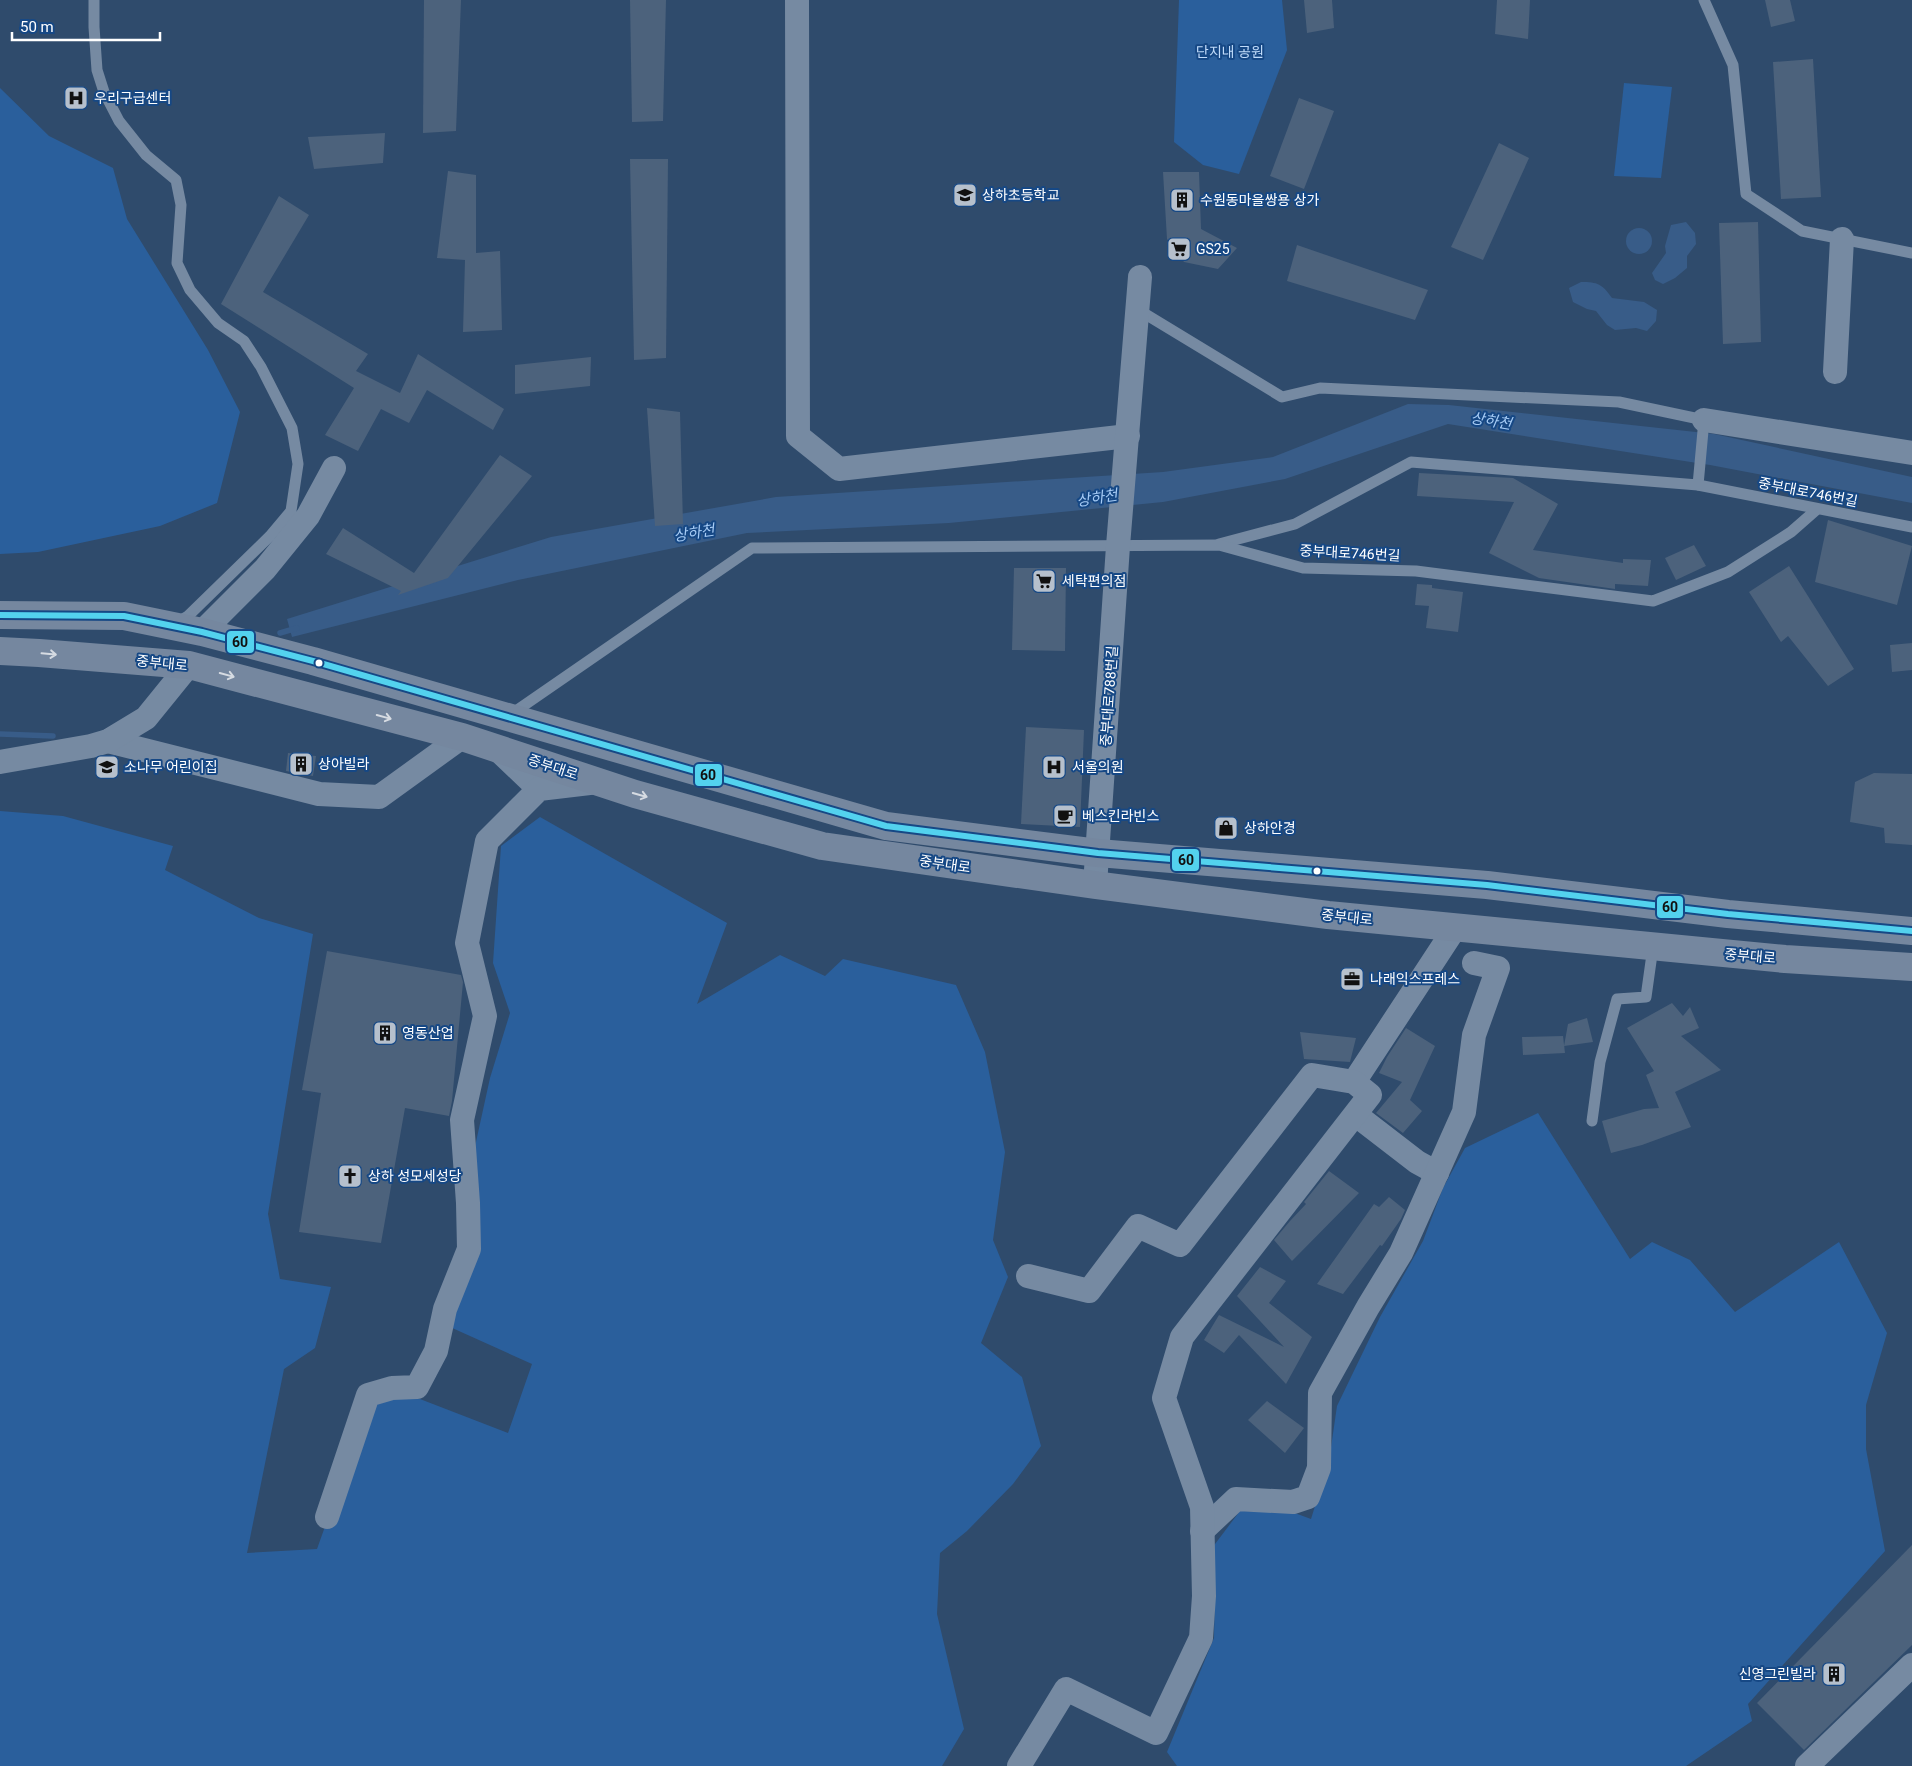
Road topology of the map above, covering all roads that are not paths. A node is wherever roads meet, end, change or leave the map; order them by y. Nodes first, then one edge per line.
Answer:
1 (94, 0) edge
2 (797, 0) edge
3 (1704, 0) edge
4 (1842, 239) junction
5 (1912, 252) edge
6 (1140, 277) dead end
7 (1138, 309) junction
8 (1835, 372) dead end
9 (1704, 420) junction
10 (1128, 436) junction
11 (1912, 454) edge
12 (334, 468) dead end
13 (1698, 485) junction
14 (1816, 510) junction
15 (1912, 528) edge
16 (1119, 541) junction
17 (1219, 545) junction
18 (0, 615) edge
19 (172, 626) junction
20 (202, 632) junction
21 (0, 651) edge
22 (189, 665) junction
23 (507, 718) junction
24 (462, 737) junction
25 (108, 741) junction
26 (497, 749) junction
27 (0, 762) edge
28 (599, 782) junction
29 (539, 789) junction
30 (1098, 853) junction
31 (1095, 885) junction
32 (1455, 928) junction
33 (1912, 931) edge
34 (1653, 947) junction
35 (1474, 963) dead end
36 (1912, 967) edge
37 (1354, 1082) junction
38 (1356, 1115) junction
39 (1592, 1121) dead end
40 (1437, 1173) junction
41 (1028, 1276) dead end
42 (327, 1517) dead end
43 (1202, 1531) junction
44 (1912, 1665) edge
45 (1019, 1766) edge
46 (1807, 1766) edge

1 - 19 lane
2 - 10 street
3 - 4 lane
4 - 5 lane
4 - 8 street
6 - 7 street
7 - 9 lane
7 - 10 street
9 - 11 street
9 - 13 lane
10 - 16 street, 중부대로788번길
12 - 20 street
13 - 14 lane, 중부대로746번길
13 - 17 lane, 중부대로746번길
14 - 15 lane, 중부대로746번길
14 - 17 lane, 중부대로746번길
16 - 17 lane, 중부대로746번길
16 - 23 lane
16 - 30 street, 중부대로788번길
18 - 19 main road
19 - 20 main road
20 - 23 main road
21 -> 22 main road, 중부대로
22 -> 24 main road, 중부대로
22 - 25 street
23 - 30 main road
24 - 25 street
24 - 26 main road, 중부대로
25 - 27 street
26 - 28 main road, 중부대로
26 - 29 street
28 - 29 street
28 -> 31 main road, 중부대로
29 - 42 street
30 - 31 street, 중부대로788번길
30 - 33 main road
31 - 32 main road, 중부대로
32 - 34 main road, 중부대로
32 - 37 street
34 - 36 main road, 중부대로
34 - 39 lane
35 - 40 street
37 - 38 street
37 - 41 street
38 - 40 street
38 - 43 street
40 - 43 street
43 - 45 street
44 - 46 street

